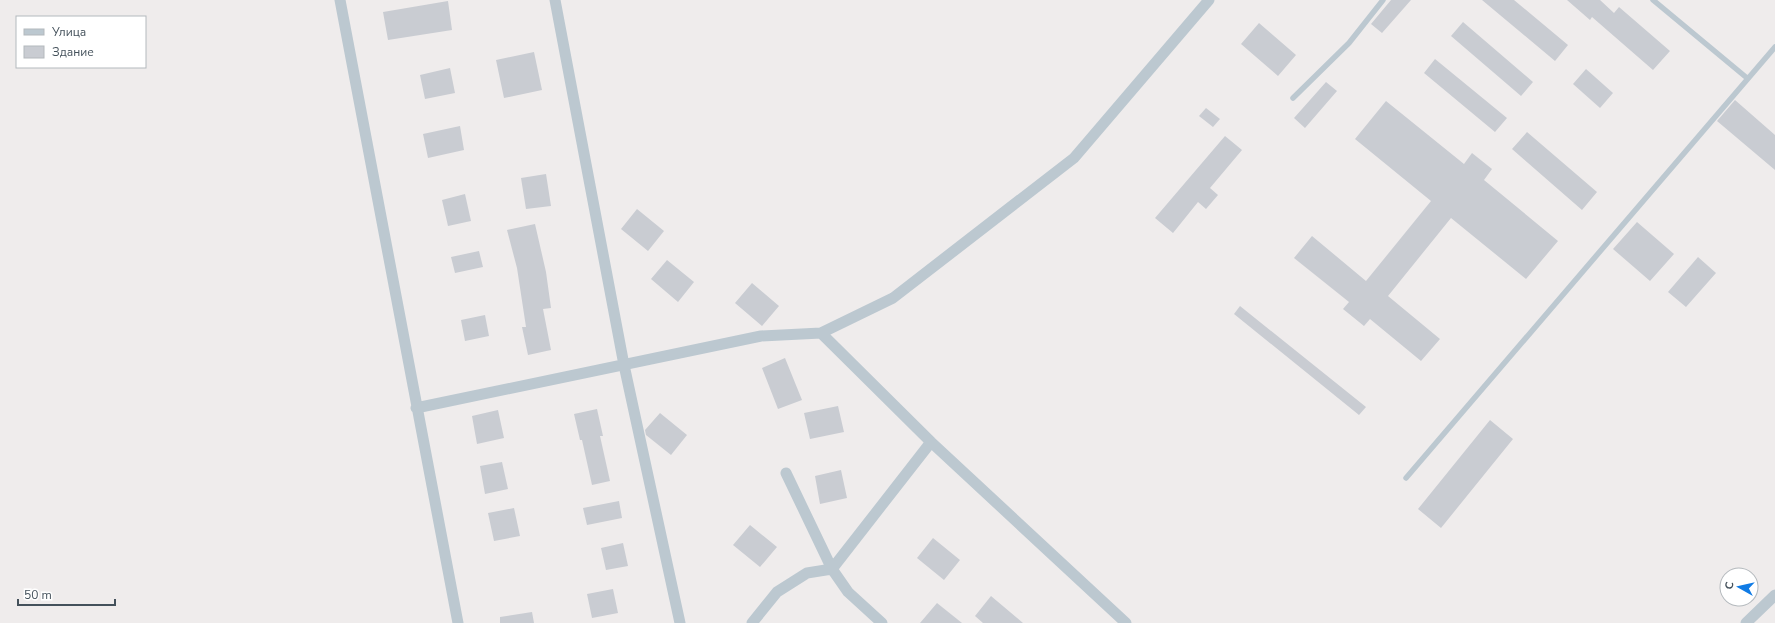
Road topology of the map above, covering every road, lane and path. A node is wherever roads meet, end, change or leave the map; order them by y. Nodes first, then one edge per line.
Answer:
1 (340, 0) edge
2 (554, 0) edge
3 (1209, 0) edge
4 (1383, 0) edge
5 (1653, 0) edge
6 (1775, 48) edge
7 (1747, 78) junction
8 (1293, 98) dead end
9 (821, 333) junction
10 (624, 365) junction
11 (416, 408) junction
12 (931, 442) junction
13 (786, 473) dead end
14 (1406, 478) dead end
15 (832, 569) junction
16 (1775, 595) edge
17 (458, 623) edge
18 (680, 623) edge
19 (752, 623) edge
20 (882, 623) edge
21 (1126, 623) edge
22 (1746, 623) edge

1 - 11 street
2 - 10 street
3 - 9 street
4 - 8 lane
5 - 7 lane
6 - 7 lane
7 - 14 lane
9 - 10 street
9 - 12 street
10 - 11 street
10 - 18 street
11 - 17 street
12 - 15 street
12 - 21 street
13 - 15 street
15 - 19 street
15 - 20 street
16 - 22 street

